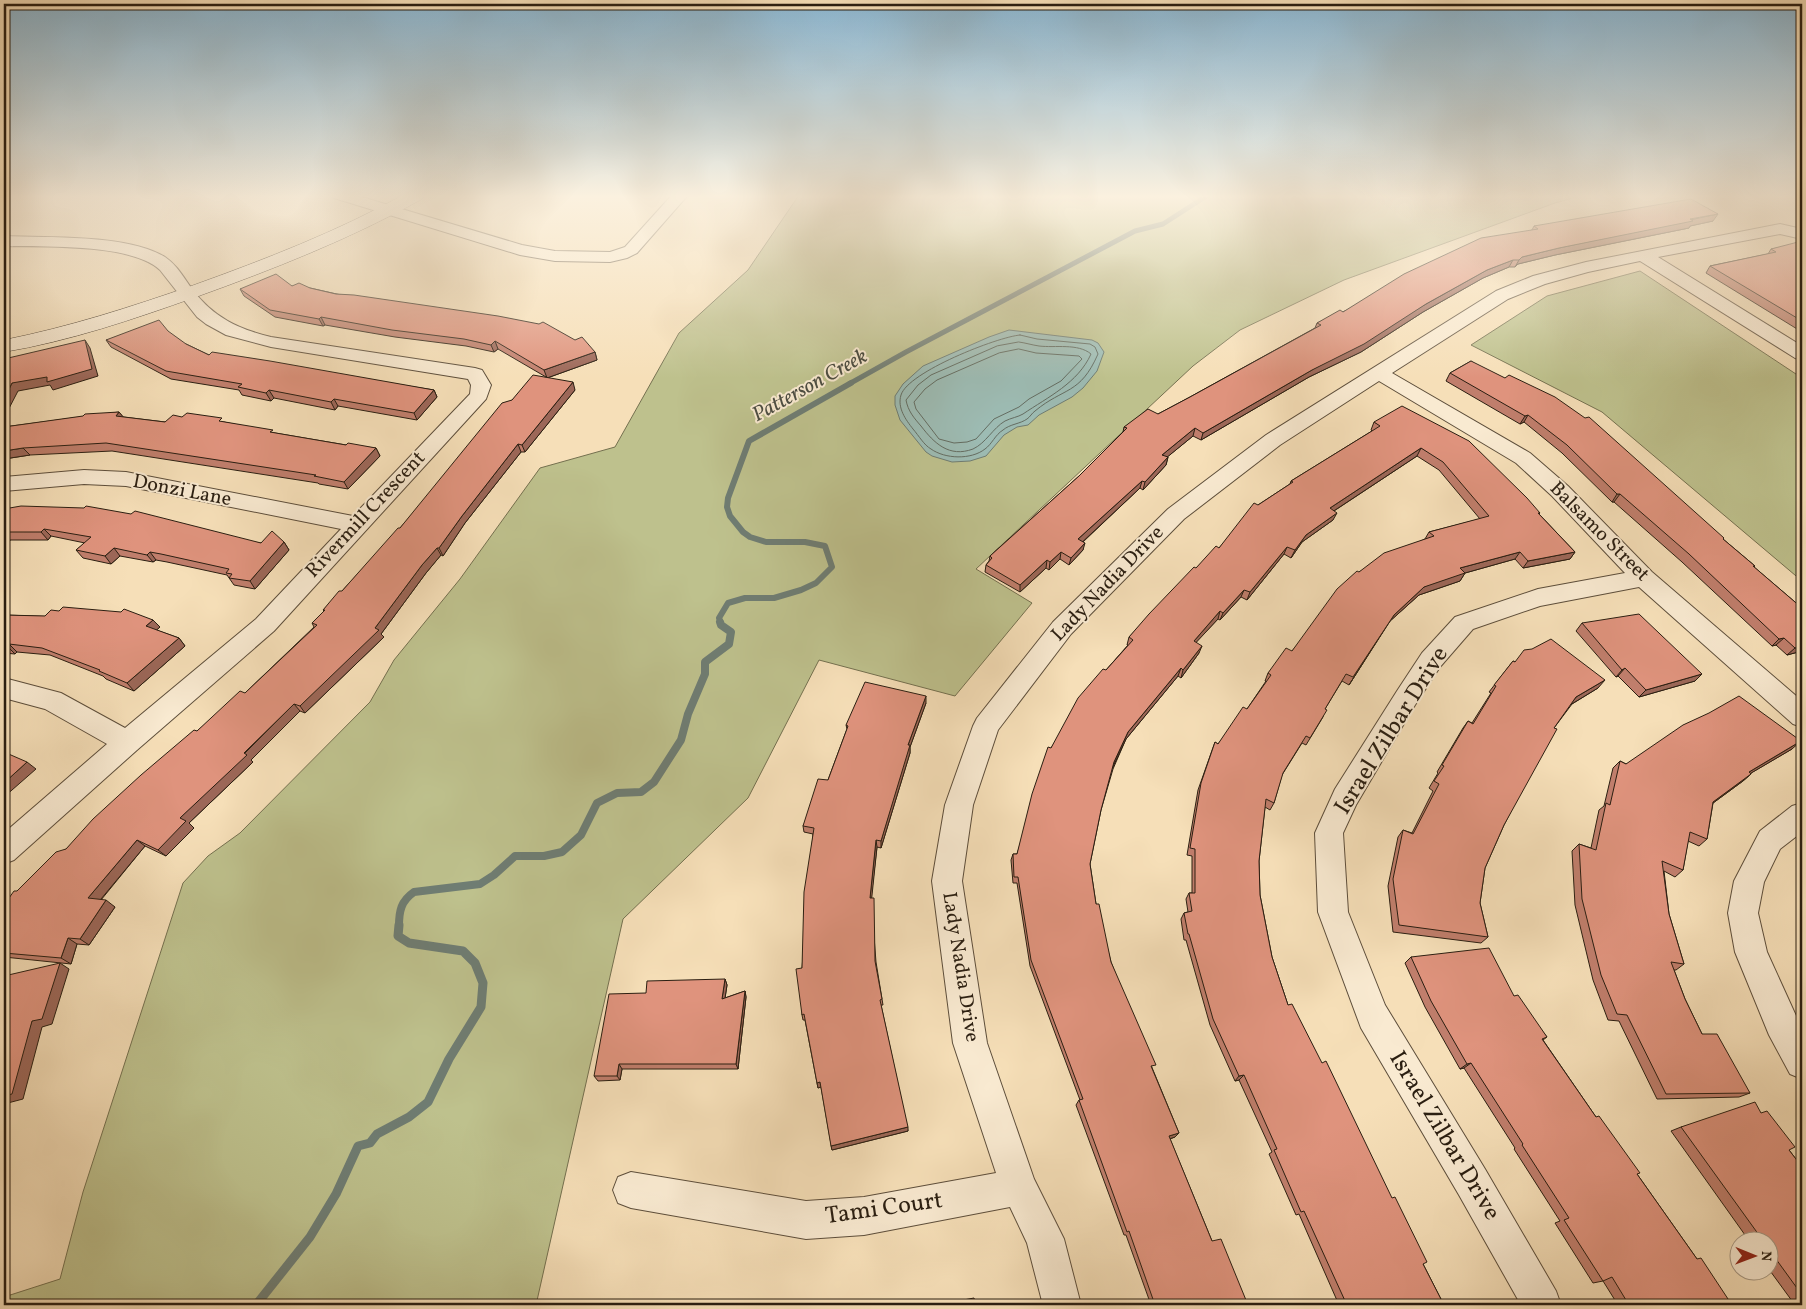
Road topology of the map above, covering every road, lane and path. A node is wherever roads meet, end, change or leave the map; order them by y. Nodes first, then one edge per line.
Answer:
1 (149, 256) edge
2 (291, 256) edge
3 (560, 256) edge
4 (615, 256) edge
5 (1644, 256) joint
6 (187, 294) junction
7 (4, 346) edge
8 (1802, 354) edge
9 (1379, 373) junction
10 (4, 484) edge
11 (358, 525) junction
12 (1644, 578) junction
13 (4, 688) edge
14 (1802, 716) edge
15 (127, 742) junction
16 (1802, 815) edge
17 (4, 852) edge
18 (1802, 1062) edge
19 (1019, 1186) junction
20 (631, 1190) dead end
21 (1062, 1305) edge
22 (1542, 1305) edge

1 - 6 street
2 - 6 street
3 - 4 street
5 - 8 street
5 - 9 street, Lady Nadia Drive
6 - 7 street
6 - 11 street, Rivermill Crescent
9 - 12 street, Balsamo Street
9 - 19 street, Lady Nadia Drive
10 - 11 street, Donzi Lane
11 - 15 street, Rivermill Crescent
12 - 14 street, Balsamo Street
12 - 22 street, Israel Zilbar Drive
13 - 15 street
15 - 17 street, Rivermill Crescent
16 - 18 street
19 - 20 street, Tami Court
19 - 21 street, Lady Nadia Drive

